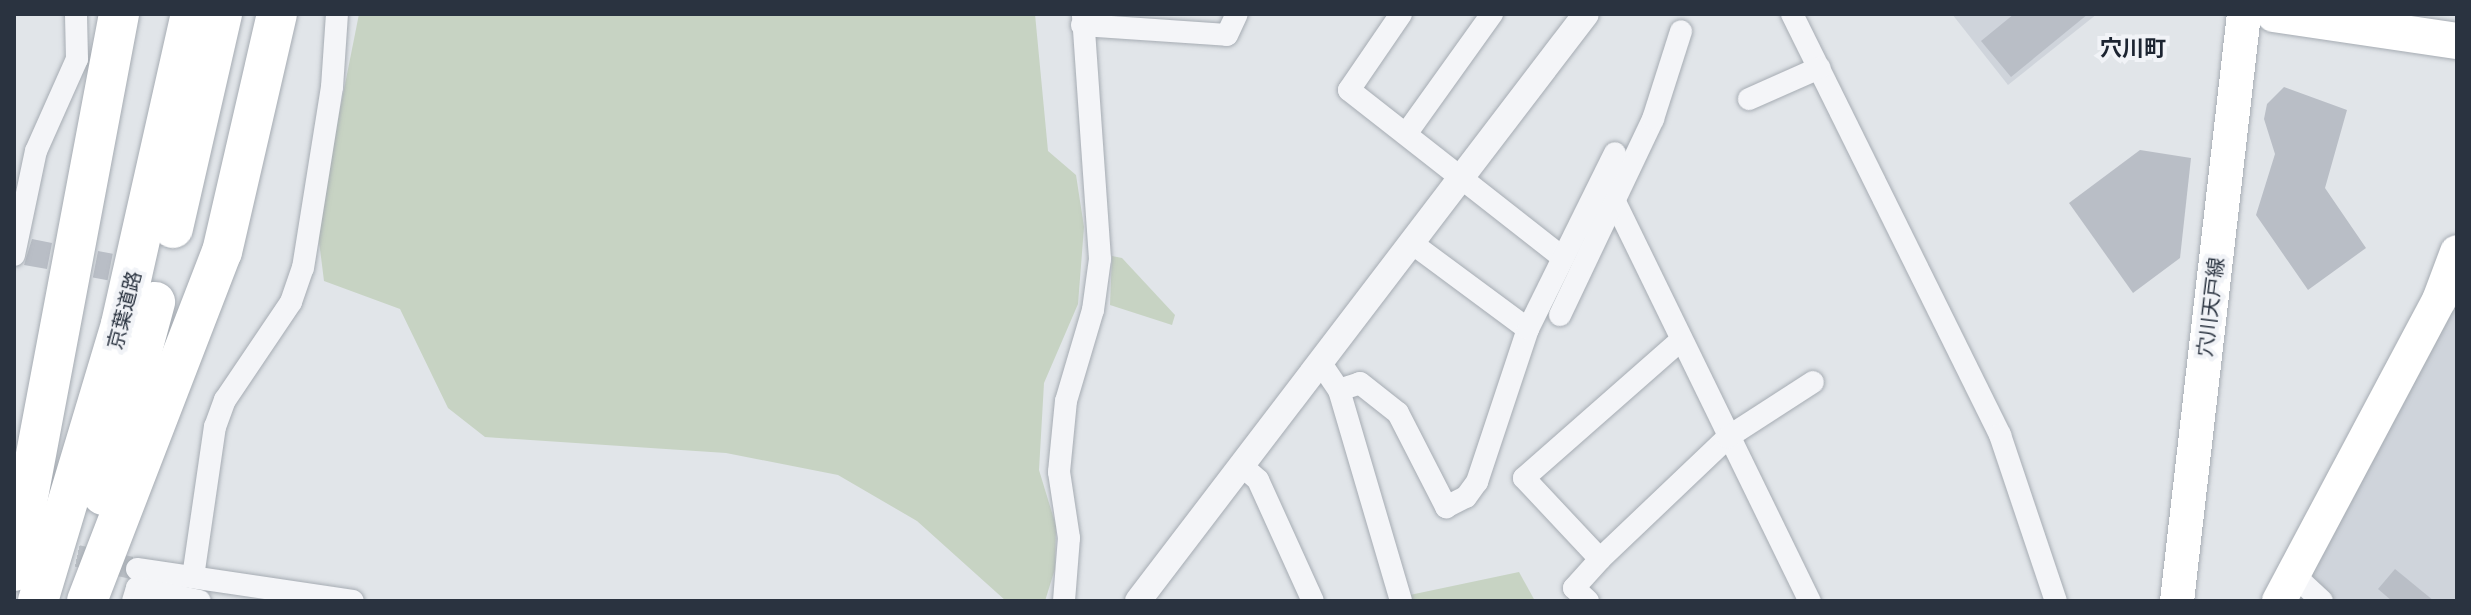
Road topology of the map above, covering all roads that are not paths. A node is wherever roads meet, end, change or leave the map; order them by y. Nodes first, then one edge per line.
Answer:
1 (76, 14) edge
2 (119, 14) edge
3 (138, 14) edge
4 (191, 14) edge
5 (222, 14) edge
6 (337, 14) edge
7 (1237, 14) edge
8 (1401, 14) edge
9 (1492, 14) edge
10 (1586, 14) edge
11 (1792, 14) edge
12 (2244, 14) edge
13 (2274, 14) edge
14 (275, 17) edge
15 (1083, 19) edge
16 (1681, 31) dead end
17 (2457, 41) edge
18 (1819, 68) junction
19 (109, 76) junction
20 (1749, 99) dead end
21 (1406, 134) junction
22 (1615, 153) dead end
23 (1462, 177) junction
24 (1616, 204) junction
25 (1413, 244) junction
26 (2457, 252) edge
27 (14, 255) edge
28 (1563, 258) junction
29 (1560, 315) dead end
30 (1528, 329) junction
31 (1681, 340) junction
32 (1322, 365) junction
33 (1813, 382) dead end
34 (1339, 390) junction
35 (1728, 437) junction
36 (1242, 466) junction
37 (1600, 559) junction
38 (137, 569) tunnel mouth
39 (14, 571) edge
40 (193, 577) junction
41 (2286, 588) edge
42 (265, 596) edge
43 (38, 601) edge
44 (71, 601) edge
45 (87, 601) edge
46 (133, 601) edge
47 (200, 601) edge
48 (353, 601) edge
49 (1064, 601) edge
50 (1138, 601) edge
51 (1313, 601) edge
52 (1401, 601) edge
53 (1588, 601) edge
54 (1810, 601) edge
55 (2056, 601) edge
56 (2177, 601) edge
57 (2322, 601) edge

1 - 27 street
2 - 19 highway
3 - 19 highway
4 - 43 highway, 京葉道路
5 - 44 highway, 京葉道路
6 - 40 street
7 - 15 street
8 - 21 street
9 - 21 street
10 - 23 street
11 - 18 street
12 - 56 main road, 穴川天戸線
13 - 17 highway
14 - 45 highway
15 - 49 street
16 - 24 street
18 - 20 street
18 - 55 street
19 - 39 highway
21 - 23 street
22 - 28 street
23 - 25 street
23 - 28 street
24 - 29 street
24 - 31 street
25 - 30 street
25 - 32 street
26 - 41 main road
28 - 30 street
30 - 34 street
31 - 35 street
31 - 37 street
32 - 34 street
32 - 36 street
33 - 35 street
34 - 52 street
35 - 37 street
35 - 54 street
36 - 50 street
36 - 51 street
37 - 53 street
38 - 40 street
40 - 42 street
41 - 57 street
42 - 48 street
46 - 47 street

